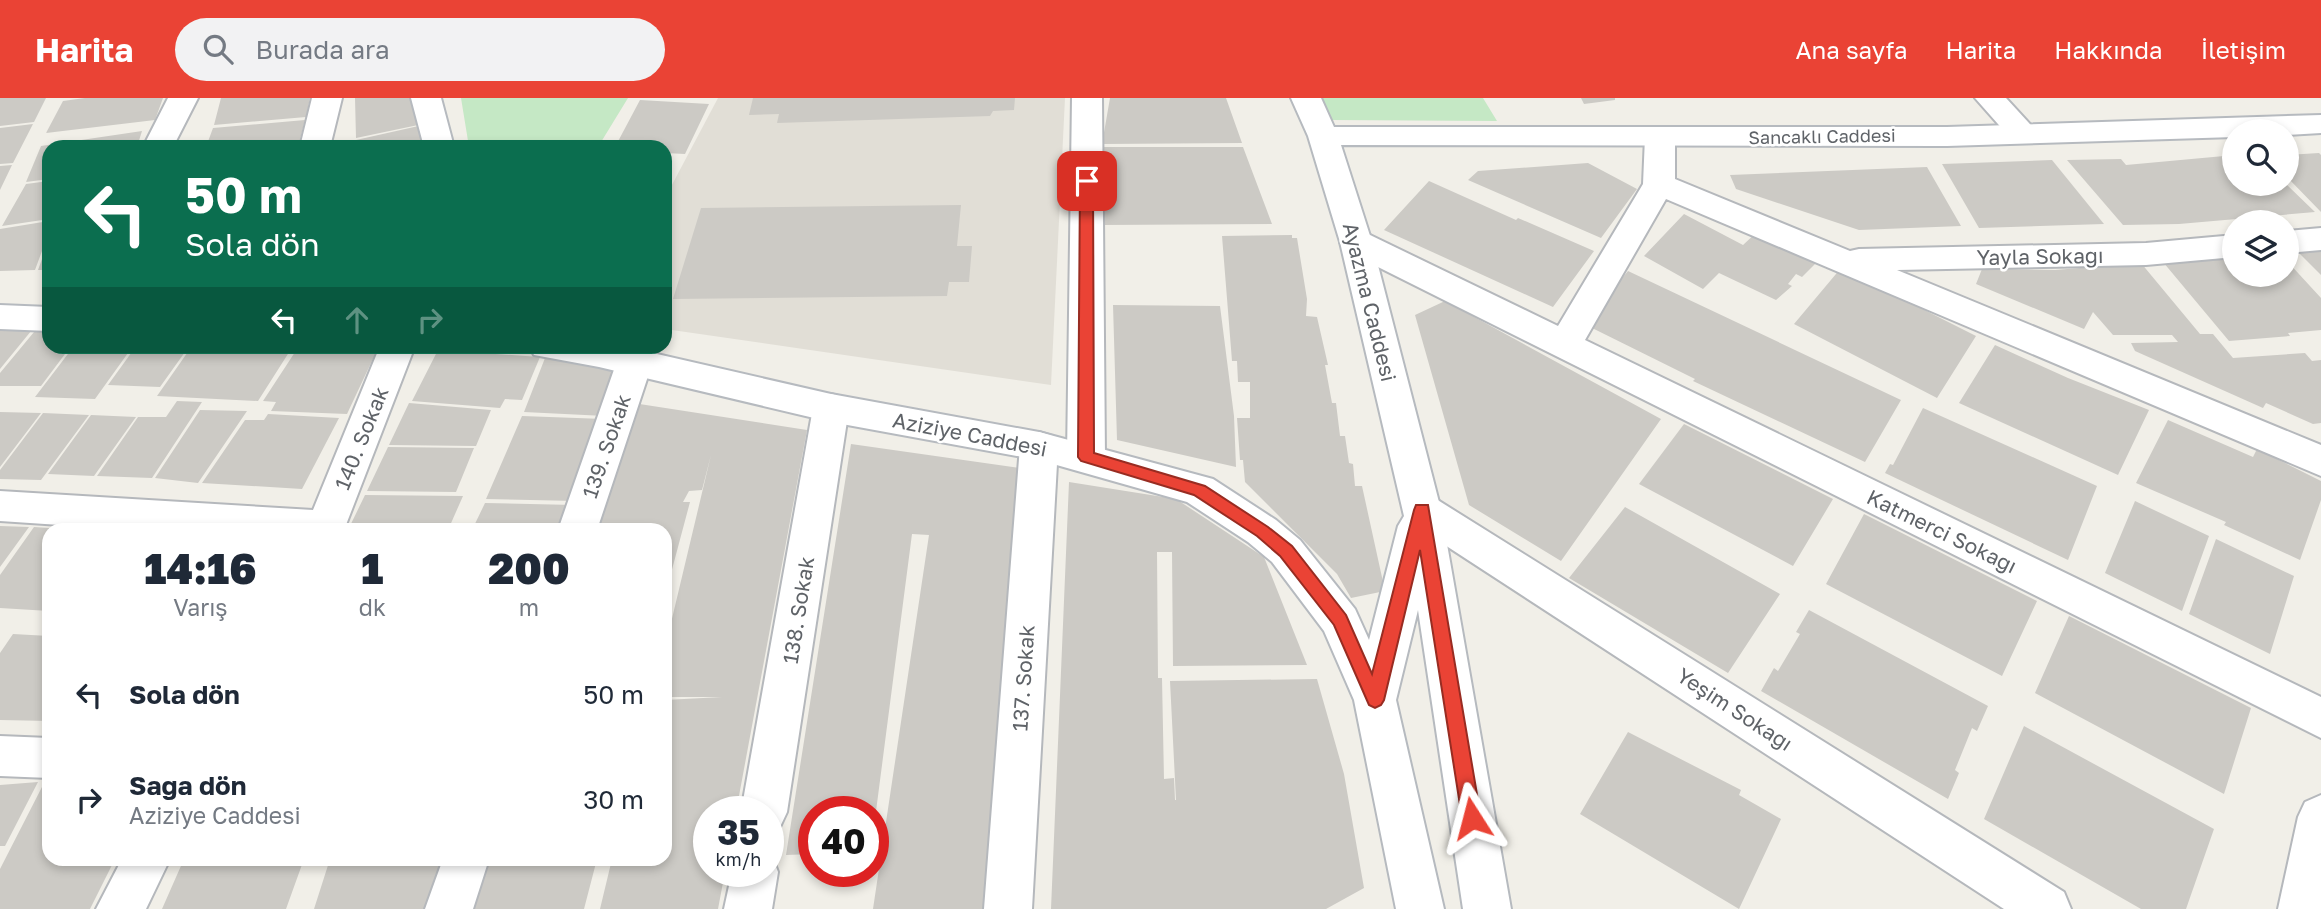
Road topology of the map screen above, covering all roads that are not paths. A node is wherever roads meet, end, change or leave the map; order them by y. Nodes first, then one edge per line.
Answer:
1 (183, 98) edge
2 (327, 98) edge
3 (426, 98) edge
4 (1087, 98) edge
5 (1306, 98) edge
6 (1990, 98) edge
7 (2317, 129) edge
8 (2024, 134) junction
9 (1323, 136) junction
10 (1660, 137) junction
11 (162, 140) edge
12 (316, 140) edge
13 (437, 140) edge
14 (1659, 184) junction
15 (2321, 239) edge
16 (2299, 241) edge
17 (1356, 242) junction
18 (2222, 247) edge
19 (1845, 260) junction
20 (0, 317) edge
21 (42, 319) edge
22 (1564, 345) junction
23 (395, 354) edge
24 (593, 354) edge
25 (635, 361) junction
26 (831, 408) junction
27 (1039, 446) junction
28 (1086, 457) junction
29 (2321, 461) edge
30 (0, 506) edge
31 (1422, 510) junction
32 (240, 523) edge
33 (327, 523) edge
34 (579, 523) edge
35 (1375, 700) junction
36 (2321, 718) edge
37 (0, 756) edge
38 (42, 758) edge
39 (767, 796) edge
40 (2321, 817) edge
41 (143, 866) edge
42 (464, 866) edge
43 (752, 887) edge
44 (120, 909) edge
45 (449, 909) edge
46 (748, 909) edge
47 (1008, 909) edge
48 (1420, 909) edge
49 (1487, 909) edge
50 (2047, 909) edge
51 (2302, 909) edge

1 - 11 street
2 - 12 street
3 - 13 street
4 - 28 street
5 - 9 street, Ayazma Caddesi
6 - 8 street
7 - 8 street, Sancaklı Caddesi
8 - 10 street, Sancaklı Caddesi
9 - 10 street, Sancaklı Caddesi
9 - 17 street, Ayazma Caddesi
10 - 14 street
14 - 19 street
14 - 22 street
15 - 16 street
17 - 22 street, Katmerci Sokağı
17 - 31 street, Ayazma Caddesi
18 - 19 street, Yayla Sokağı
19 - 29 street
20 - 21 street
22 - 36 street, Katmerci Sokağı
23 - 33 street, 140. Sokak
24 - 25 street, Aziziye Caddesi
25 - 26 street, Aziziye Caddesi
25 - 34 street, 139. Sokak
26 - 27 street, Aziziye Caddesi
26 - 39 street, 138. Sokak
27 - 28 street, Aziziye Caddesi
27 - 47 street, 137. Sokak
28 - 35 street, Aziziye Caddesi
30 - 32 street
31 - 35 street
31 - 49 street, Ayazma Caddesi
31 - 50 street, Yeşim Sokağı
35 - 48 street
37 - 38 street
40 - 51 street
41 - 44 street
42 - 45 street
43 - 46 street

